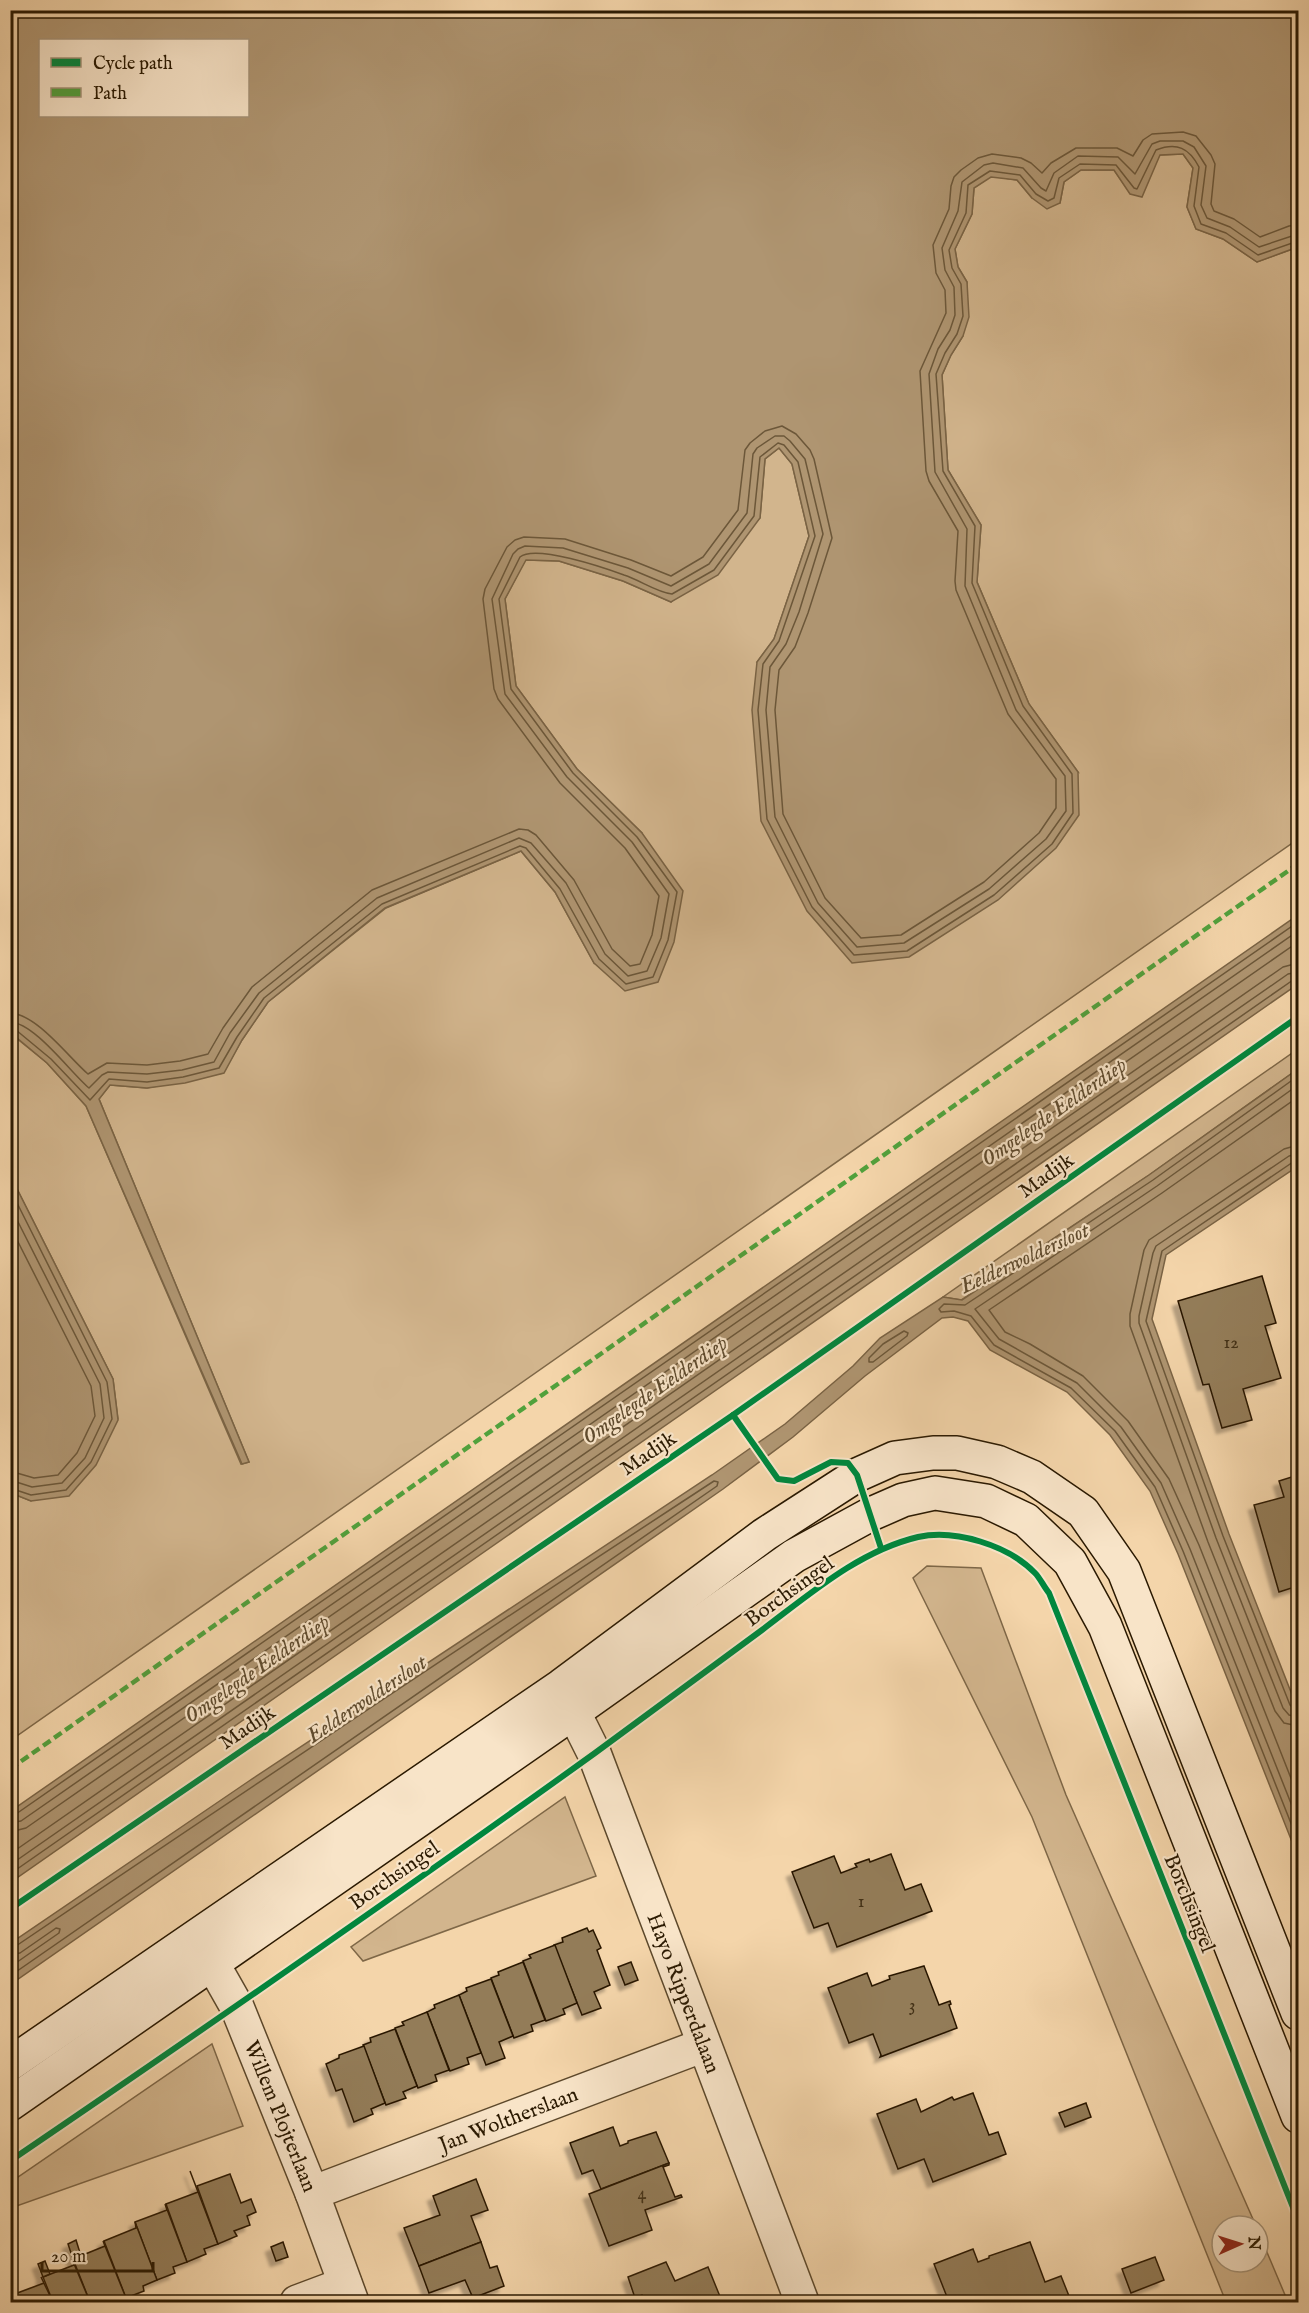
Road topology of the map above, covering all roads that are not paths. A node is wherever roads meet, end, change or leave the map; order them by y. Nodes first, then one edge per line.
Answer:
1 (567, 1699) junction
2 (205, 1950) junction
3 (1299, 2013) edge
4 (704, 2045) junction
5 (10, 2064) edge
6 (10, 2104) edge
7 (1299, 2115) edge
8 (312, 2193) junction
9 (348, 2293) edge
10 (297, 2302) edge
11 (802, 2302) edge

1 - 2 main road, Borchsingel
1 - 3 main road, Borchsingel
1 - 4 main road, Hayo Ripperdalaan
1 - 7 main road, Borchsingel
2 - 5 main road, Borchsingel
2 - 6 main road, Borchsingel
2 - 8 main road, Willem Plojterlaan
4 - 8 main road, Jan Woltherslaan
4 - 11 main road, Hayo Ripperdalaan
8 - 9 main road, Willem Plojterlaan
9 - 10 main road

